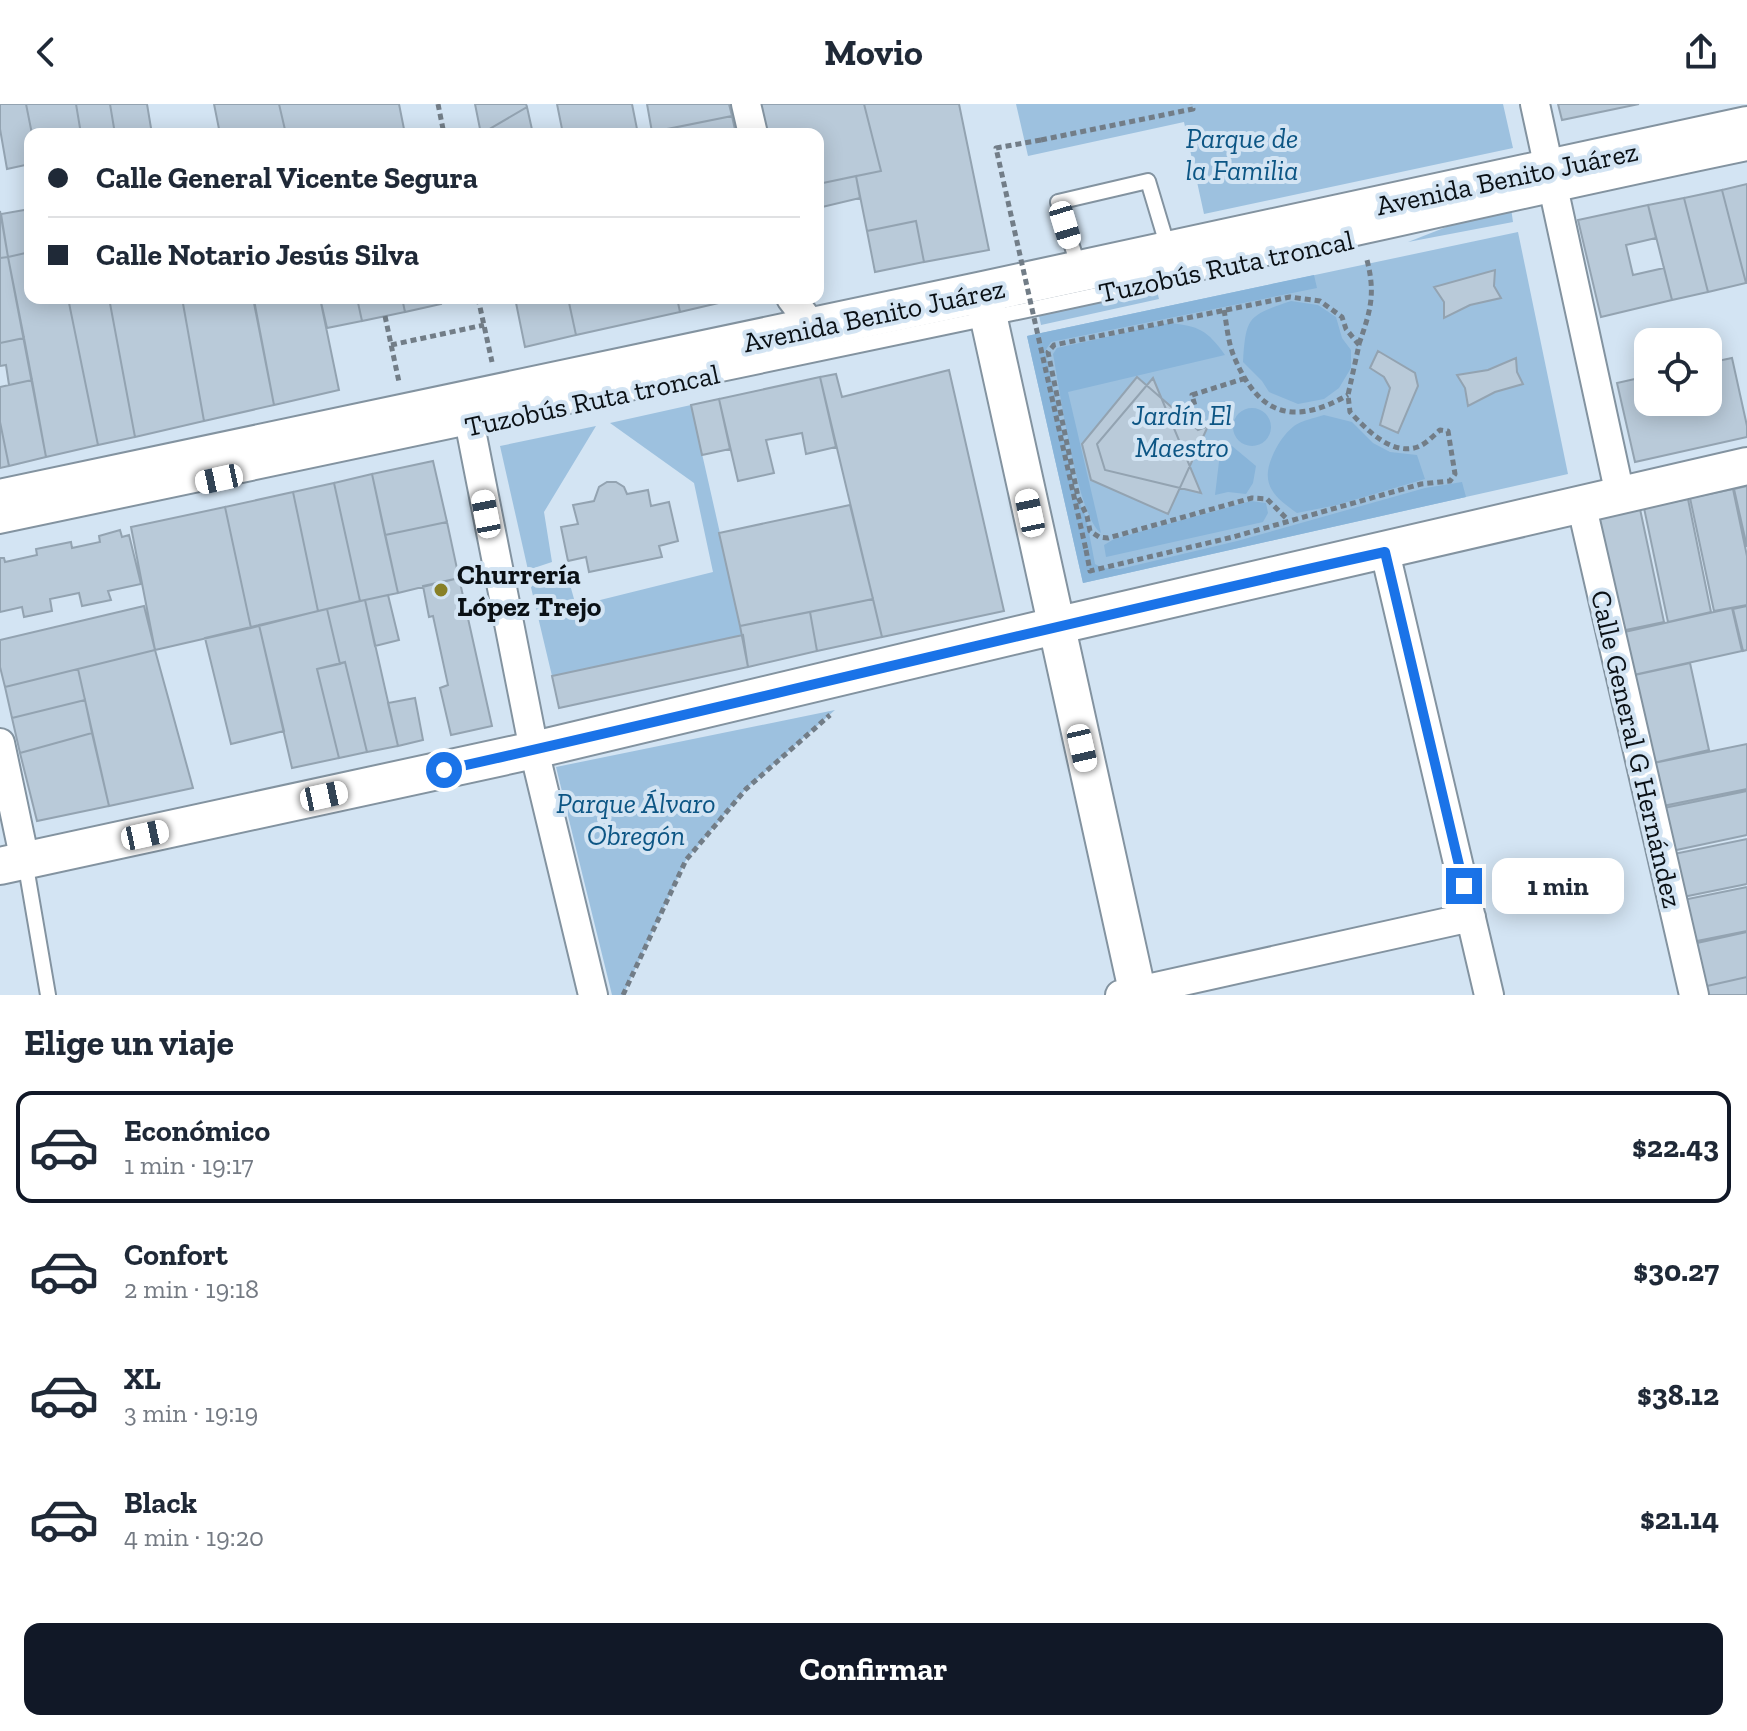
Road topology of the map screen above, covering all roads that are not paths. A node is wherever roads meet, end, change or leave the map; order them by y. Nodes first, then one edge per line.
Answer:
1 (746, 104) edge
2 (1535, 104) edge
3 (1747, 127) edge
4 (752, 128) edge
5 (1747, 153) edge
6 (1551, 181) junction
7 (1169, 251) junction
8 (1080, 271) junction
9 (985, 305) junction
10 (802, 312) edge
11 (467, 412) junction
12 (1747, 466) edge
13 (1620, 495) junction
14 (0, 500) edge
15 (1581, 503) junction
16 (0, 526) edge
17 (1385, 552) junction
18 (1055, 626) junction
19 (0, 743) edge
20 (534, 750) junction
21 (12, 864) edge
22 (1471, 917) junction
23 (1132, 994) edge
24 (48, 995) edge
25 (593, 995) edge
26 (1489, 995) edge
27 (1694, 995) edge

1 - 4 street
2 - 6 street
3 - 6 main road, Avenida Benito Juárez
5 - 6 lane, Tuzobús Ruta troncal
6 - 7 main road, Avenida Benito Juárez
6 - 9 lane, Tuzobús Ruta troncal
6 - 13 street
7 - 8 main road, Avenida Benito Juárez
7 - 8 lane
8 - 9 main road, Avenida Benito Juárez
9 - 10 main road, Avenida Benito Juárez
9 - 11 lane, Tuzobús Ruta troncal
9 - 18 street
10 - 11 main road, Avenida Benito Juárez
11 - 14 main road, Avenida Benito Juárez
11 - 16 lane, Tuzobús Ruta troncal
11 - 20 street
12 - 13 street
13 - 15 street
15 - 17 street
15 - 27 street, Calle General G Hernández
17 - 18 street
17 - 22 street
18 - 20 street
18 - 23 street
19 - 21 street
20 - 21 street
20 - 25 street
21 - 24 lane
22 - 23 street
22 - 26 street

